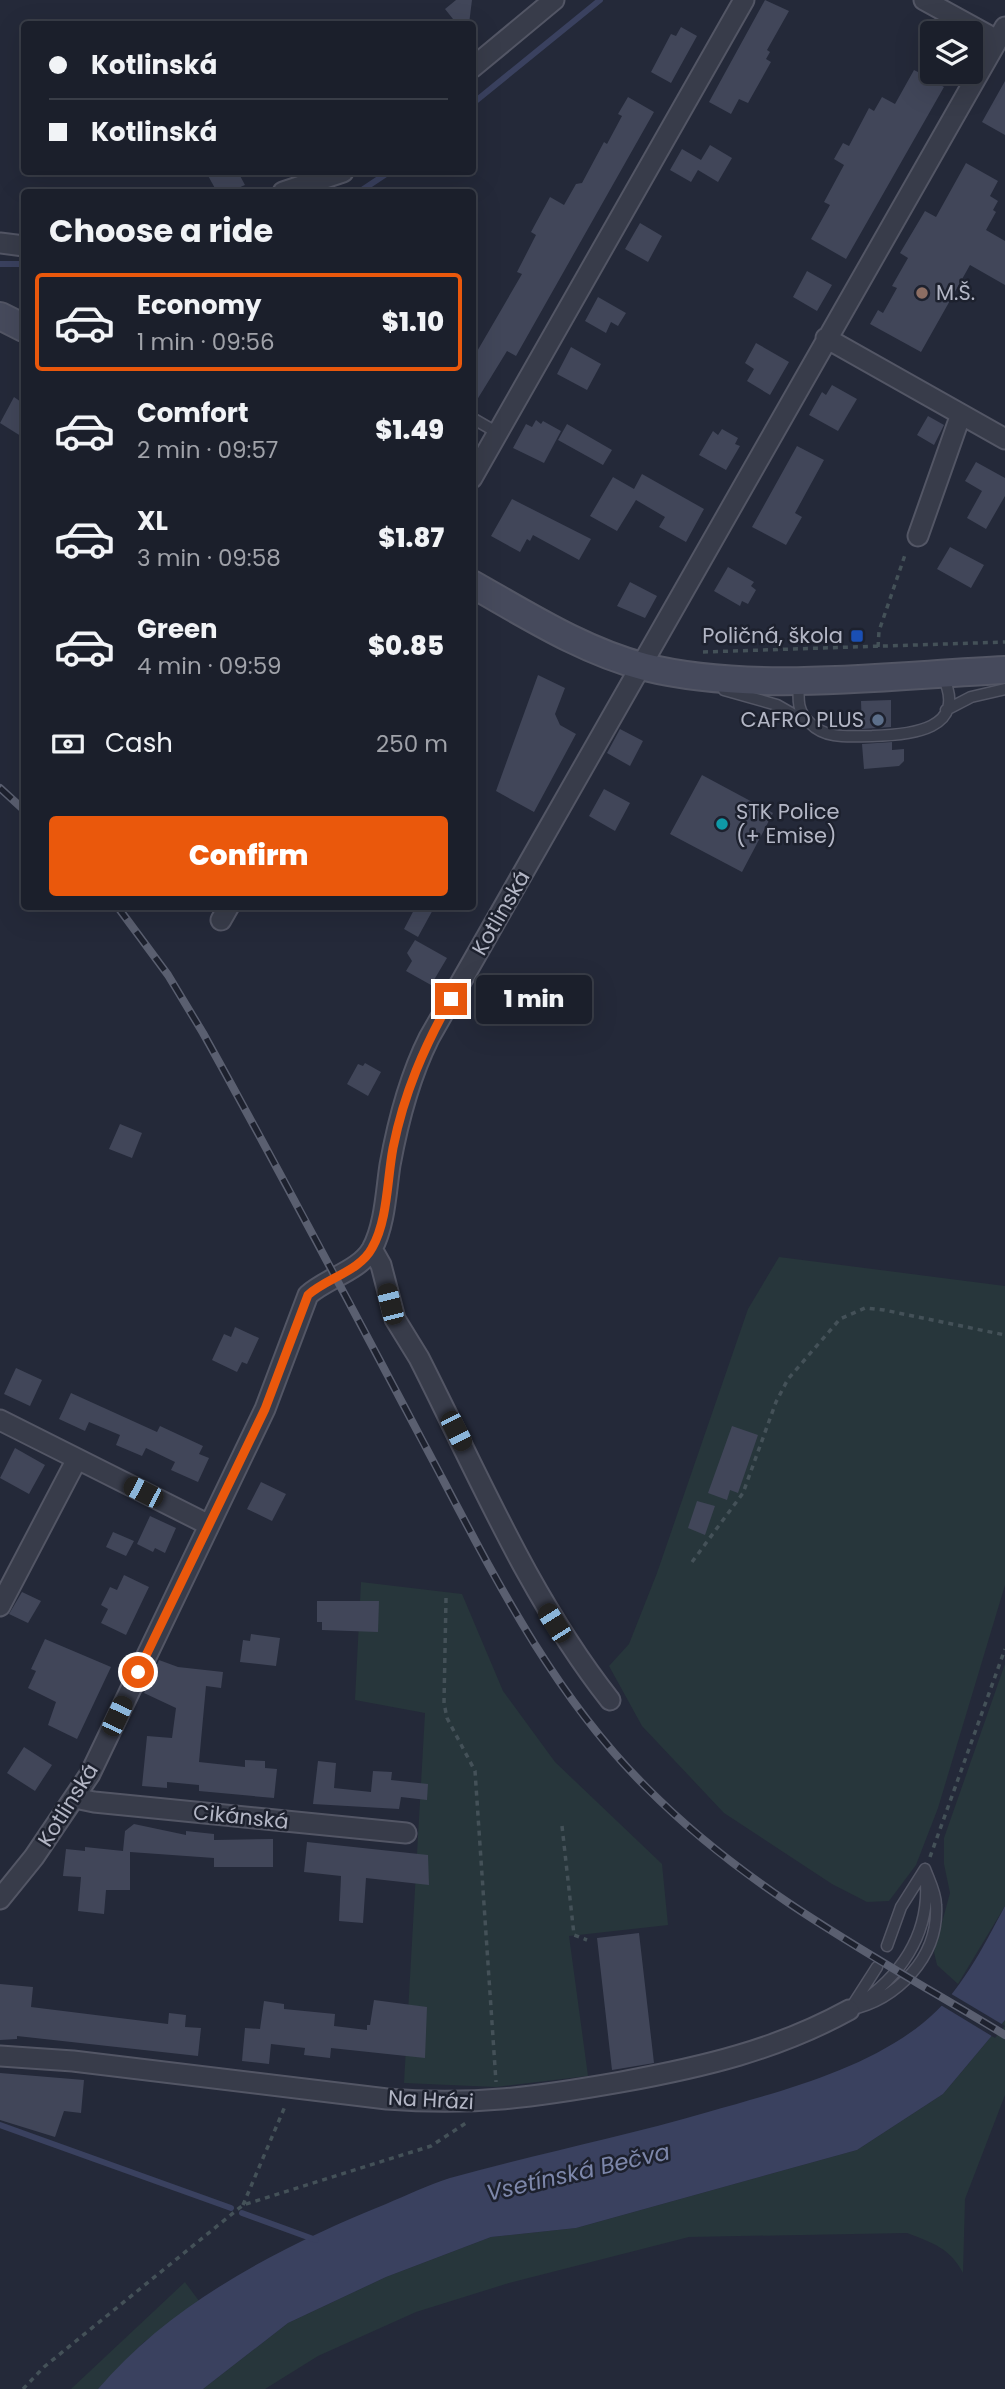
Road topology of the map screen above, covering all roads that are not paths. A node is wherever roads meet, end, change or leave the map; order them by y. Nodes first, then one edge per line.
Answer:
1 (554, 0) edge
2 (744, 0) edge
3 (924, 0) edge
4 (1001, 33) edge
5 (476, 65) edge
6 (334, 175) edge
7 (292, 189) edge
8 (0, 243) edge
9 (21, 246) edge
10 (0, 316) edge
11 (21, 326) edge
12 (826, 338) junction
13 (961, 414) junction
14 (476, 420) edge
15 (498, 433) junction
16 (1005, 439) edge
17 (476, 471) edge
18 (918, 536) road end
19 (476, 586) edge
20 (692, 664) junction
21 (642, 666) junction
22 (1005, 670) edge
23 (942, 673) junction
24 (799, 679) junction
25 (1005, 689) edge
26 (946, 710) junction
27 (812, 725) junction
28 (372, 1249) junction
29 (0, 1420) edge
30 (77, 1459) junction
31 (209, 1525) junction
32 (0, 1606) edge
33 (610, 1700) dead end
34 (75, 1798) junction
35 (407, 1833) dead end
36 (0, 1899) edge
37 (887, 1946) dead end
38 (877, 1967) dead end
39 (849, 2010) junction
40 (0, 2056) edge

1 - 5 street
2 - 15 street
3 - 4 street
4 - 12 street, Kotlinská
6 - 7 street
8 - 9 street
10 - 11 main road
12 - 13 street
12 - 21 street, Kotlinská
13 - 16 street
13 - 18 street
14 - 15 lane
15 - 17 street
19 - 21 main road
20 - 21 main road
20 - 24 main road
20 - 27 lane
21 - 28 street, Kotlinská
22 - 23 main road
23 - 24 main road
23 - 26 lane
24 - 27 lane
25 - 26 lane
26 - 27 lane
28 - 31 street, Kotlinská
28 - 33 street
29 - 30 street
30 - 31 street
30 - 32 street
31 - 34 street, Kotlinská
34 - 35 street, Cikánská
34 - 36 street, Kotlinská
37 - 39 lane
38 - 39 lane
39 - 40 street, Na Hrázi

